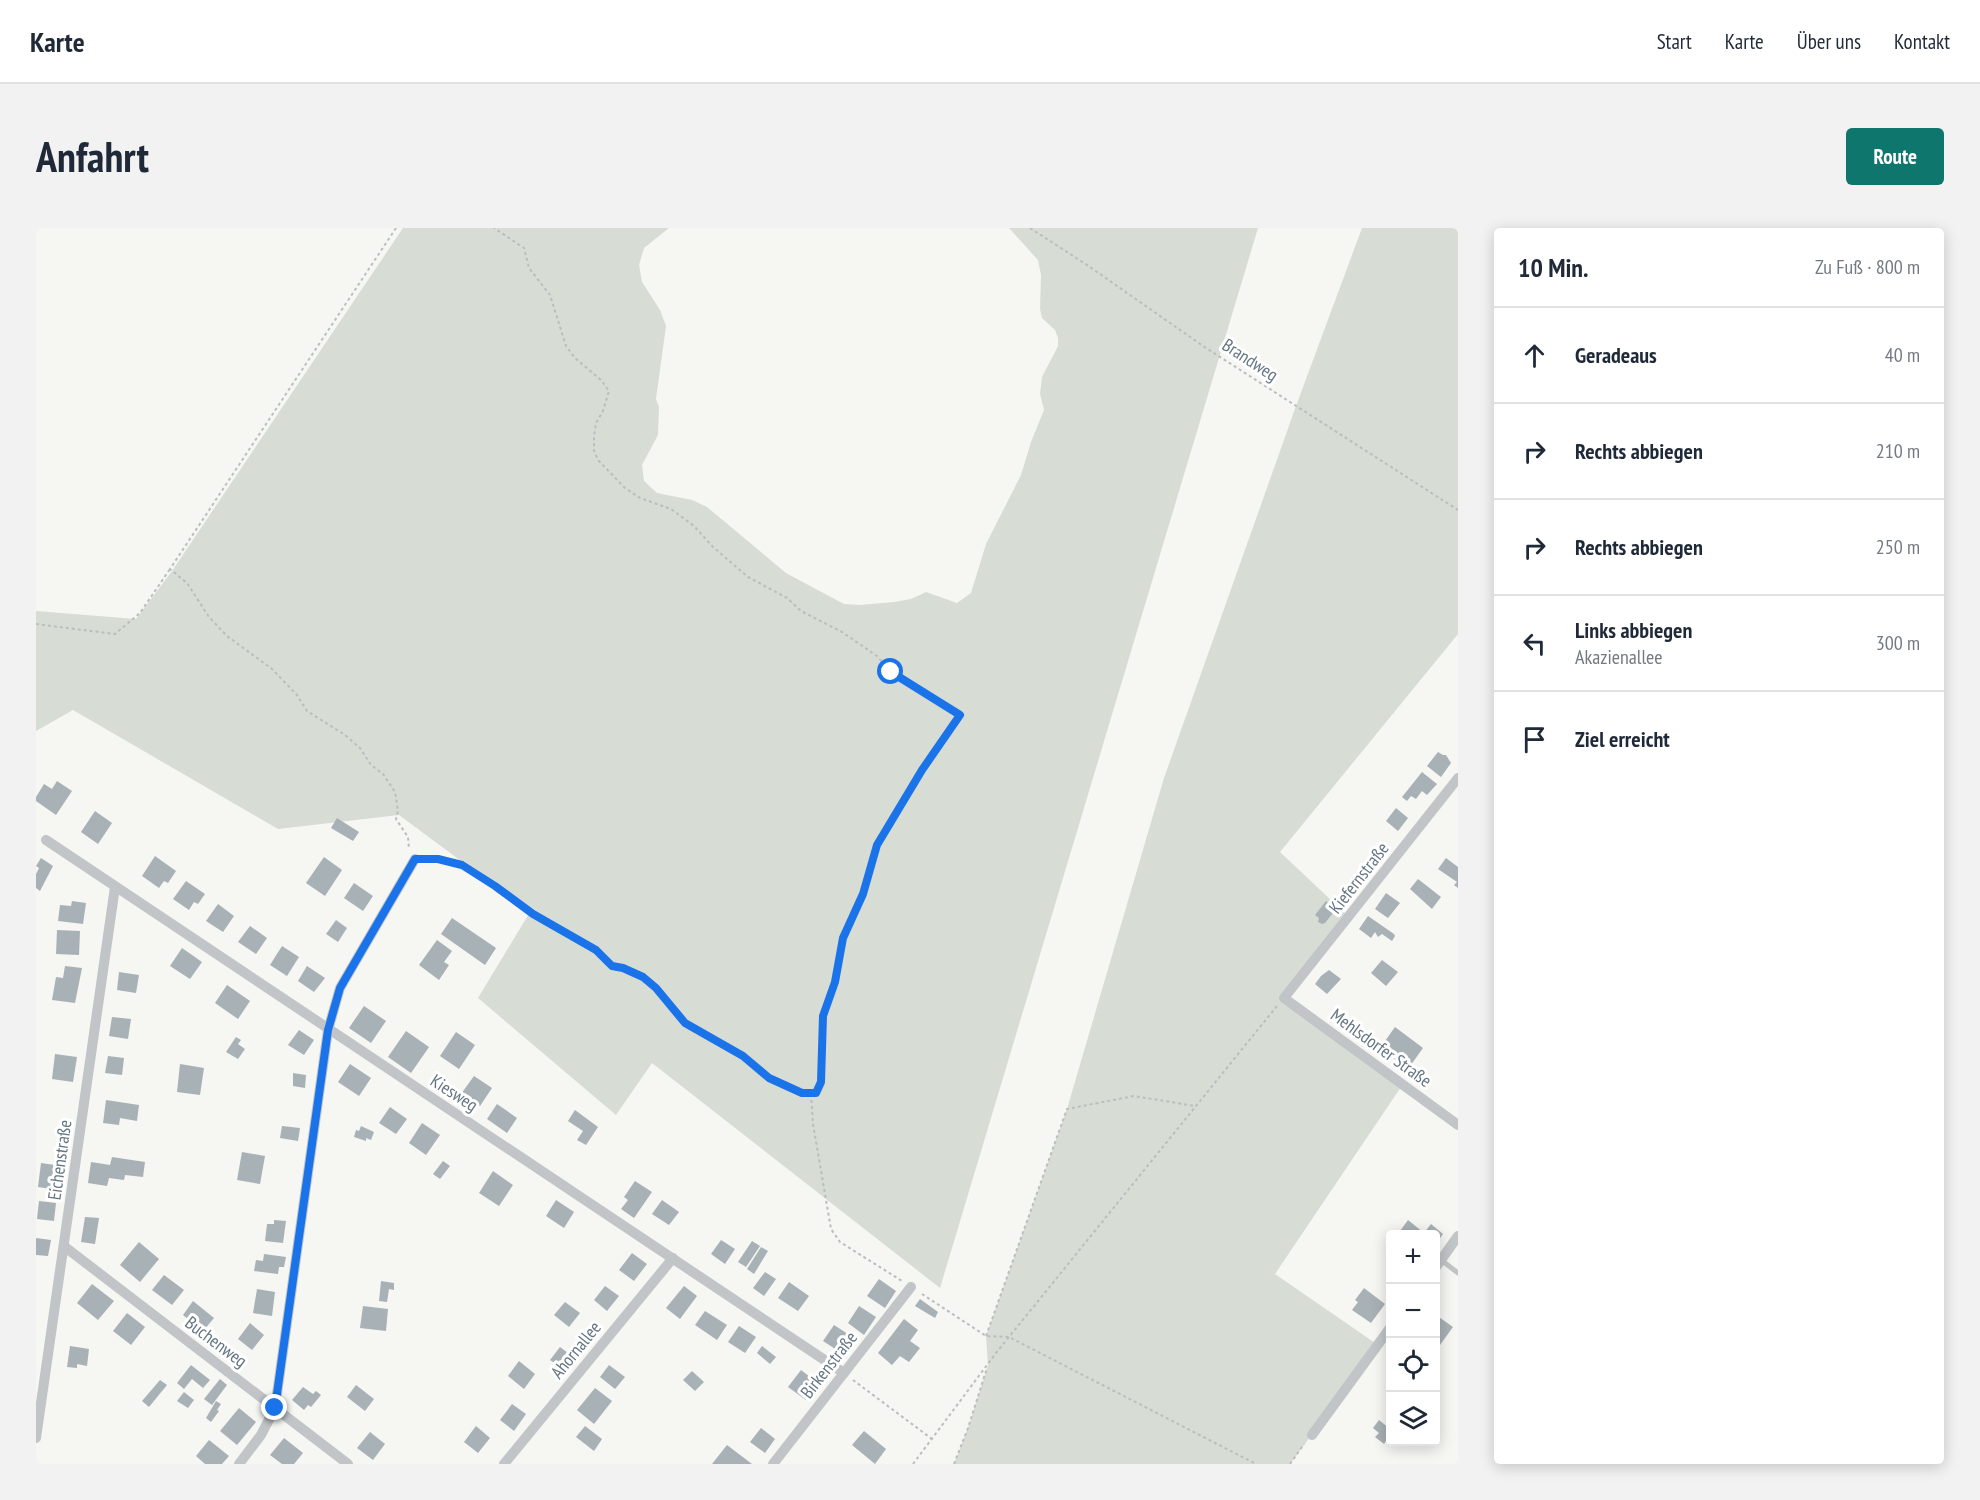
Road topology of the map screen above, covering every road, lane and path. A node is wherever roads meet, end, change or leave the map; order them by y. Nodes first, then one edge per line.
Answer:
1 (396, 228) edge
2 (494, 228) edge
3 (1030, 228) edge
4 (1458, 510) edge
5 (170, 569) junction
6 (36, 624) edge
7 (1458, 778) edge
8 (46, 840) dead end
9 (415, 859) junction
10 (115, 888) junction
11 (1284, 998) junction
12 (328, 1030) junction
13 (811, 1093) junction
14 (1196, 1106) junction
15 (1458, 1125) edge
16 (1458, 1236) edge
17 (65, 1247) junction
18 (673, 1258) junction
19 (1440, 1260) edge
20 (1440, 1264) edge
21 (1458, 1273) edge
22 (911, 1287) junction
23 (1386, 1333) edge
24 (986, 1336) junction
25 (1009, 1337) junction
26 (988, 1365) junction
27 (844, 1373) junction
28 (275, 1408) junction
29 (1312, 1435) joint
30 (36, 1438) edge
31 (932, 1439) junction
32 (239, 1464) edge
33 (348, 1464) edge
34 (504, 1464) edge
35 (773, 1464) edge
36 (913, 1464) edge
37 (954, 1464) edge
38 (1256, 1464) edge
39 (1290, 1464) edge

1 - 5 path
2 - 13 path
3 - 4 path, Brandweg
5 - 6 path
5 - 9 path
7 - 11 street, Kiefernstraße
8 - 10 street, Kiesweg
9 - 12 street
9 - 13 path
10 - 12 street, Kiesweg
10 - 17 street, Eichenstraße
11 - 14 path
11 - 15 street, Mehlsdorfer Straße
12 - 18 street, Kiesweg
12 - 28 street
13 - 22 path
14 - 24 path
14 - 25 path
16 - 19 street
17 - 28 street, Buchenweg
17 - 30 street, Eichenstraße
18 - 27 street, Kiesweg
18 - 34 street, Ahornallee
20 - 21 lane
22 - 24 path
22 - 27 street, Birkenstraße
23 - 29 street
24 - 25 path
25 - 26 path
25 - 38 path
26 - 31 path
26 - 37 path
27 - 31 path
27 - 35 street, Birkenstraße
28 - 32 street
28 - 33 street, Buchenweg
29 - 39 path
31 - 36 path

